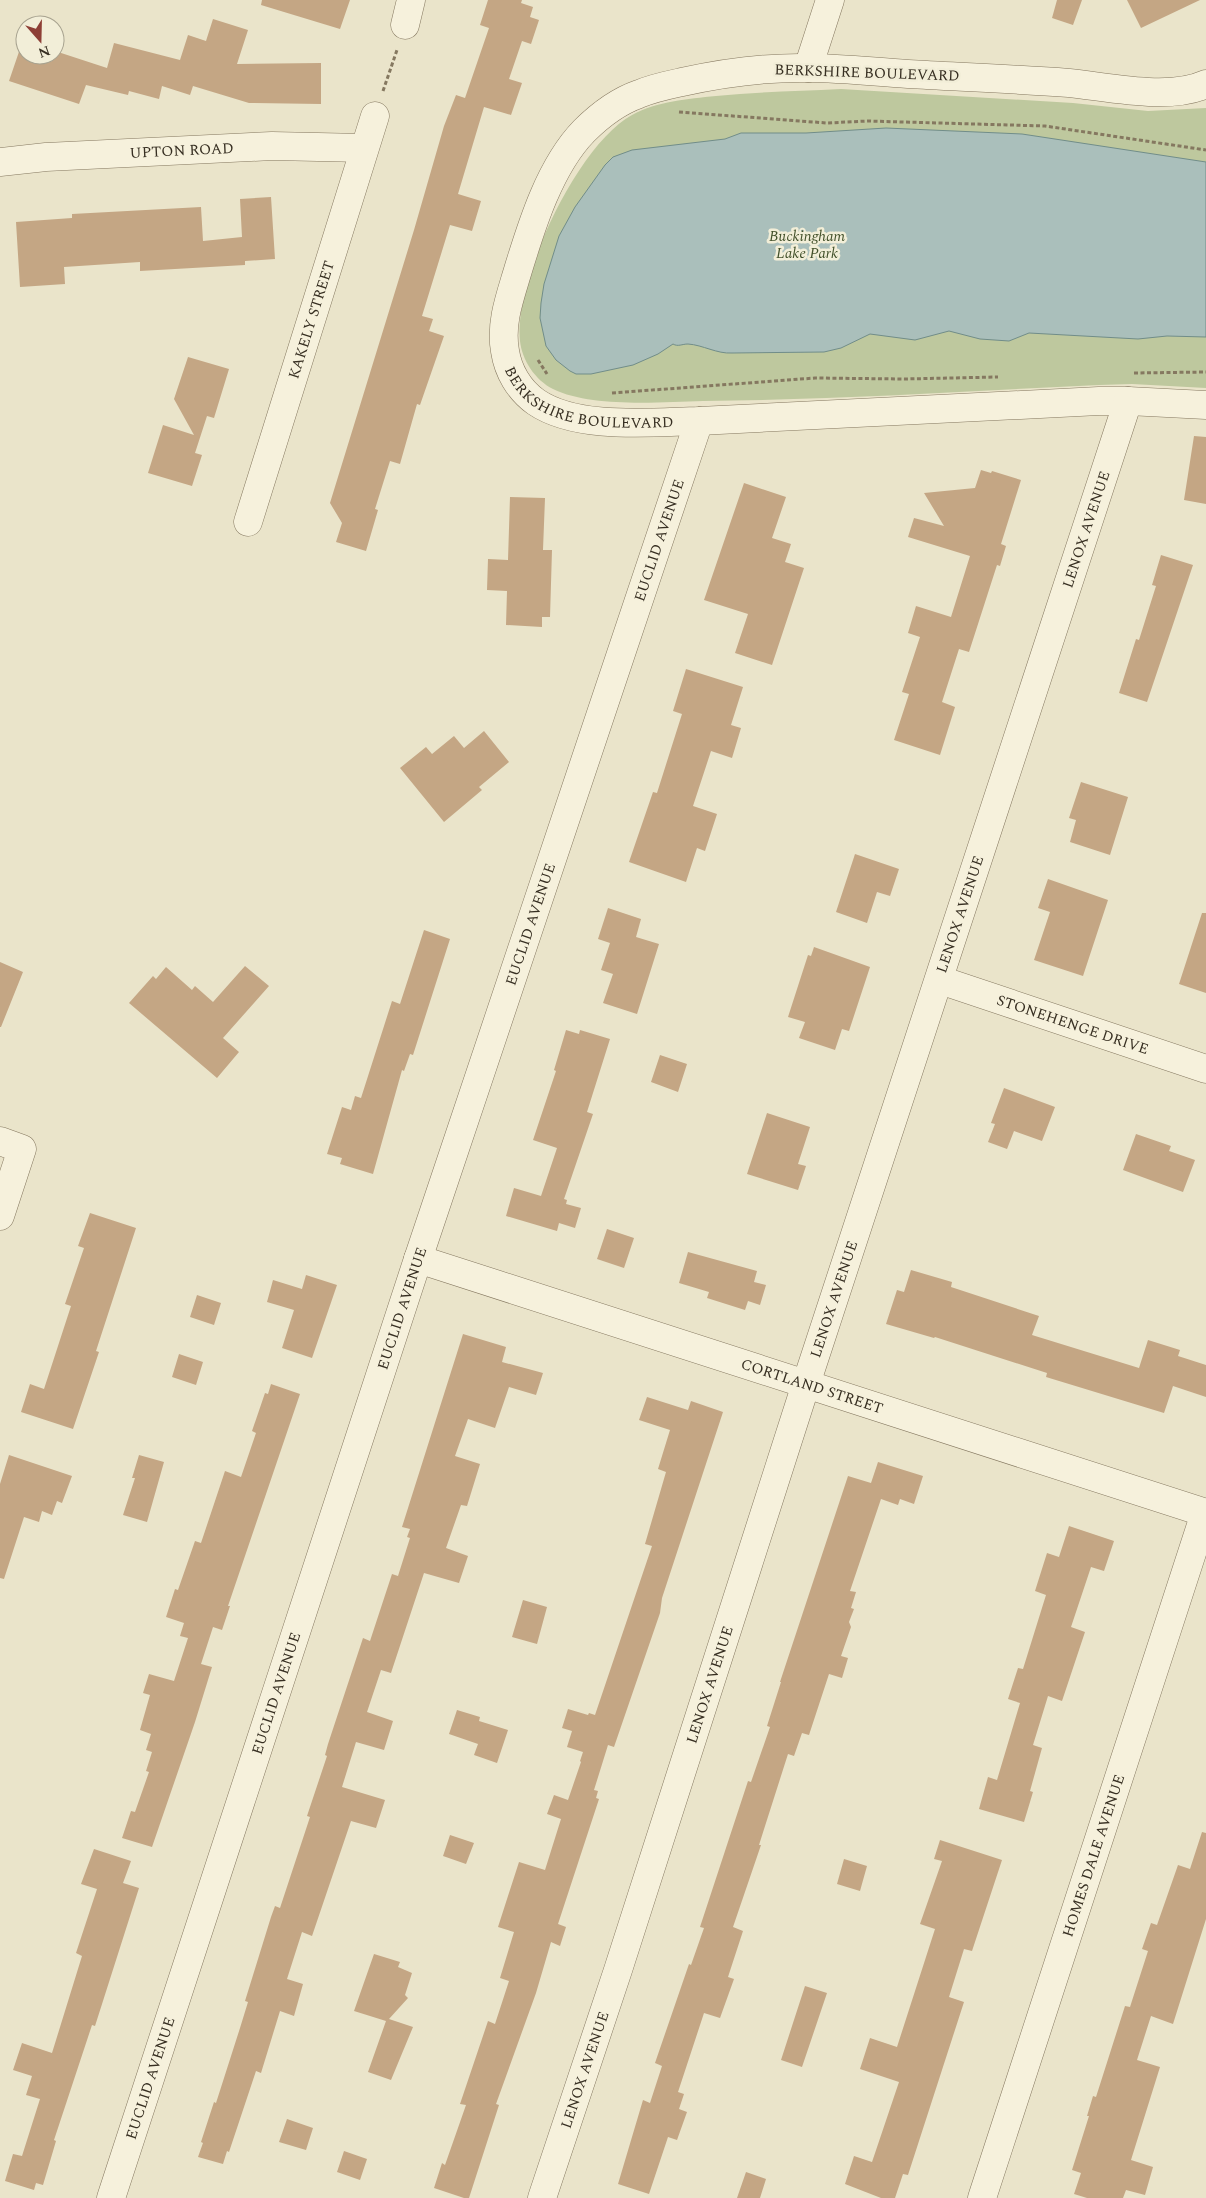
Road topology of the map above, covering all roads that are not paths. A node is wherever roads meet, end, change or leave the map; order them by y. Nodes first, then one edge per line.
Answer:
1 (830, 0) edge
2 (808, 68) junction
3 (1206, 84) edge
4 (375, 116) road end
5 (364, 148) junction
6 (0, 162) edge
7 (1128, 401) junction
8 (1206, 405) edge
9 (699, 420) junction
10 (248, 522) dead end
11 (940, 980) junction
12 (1206, 1069) edge
13 (11, 1145) edge
14 (0, 1216) edge
15 (418, 1259) junction
16 (806, 1384) junction
17 (1205, 1513) edge
18 (111, 2198) edge
19 (542, 2198) edge
20 (982, 2198) edge

1 - 2 street
2 - 3 street, BERKSHIRE BOULEVARD
2 - 9 street, BERKSHIRE BOULEVARD
4 - 5 street, KAKELY STREET
5 - 6 street, UPTON ROAD
5 - 10 street, KAKELY STREET
7 - 8 street, BERKSHIRE BOULEVARD
7 - 9 street, BERKSHIRE BOULEVARD
7 - 11 street, LENOX AVENUE
9 - 15 street, EUCLID AVENUE
11 - 12 street, STONEHENGE DRIVE
11 - 16 street, LENOX AVENUE
13 - 14 street
15 - 16 street, CORTLAND STREET
15 - 18 street, EUCLID AVENUE
16 - 17 street, CORTLAND STREET
16 - 19 street, LENOX AVENUE
17 - 20 street, HOMES DALE AVENUE

